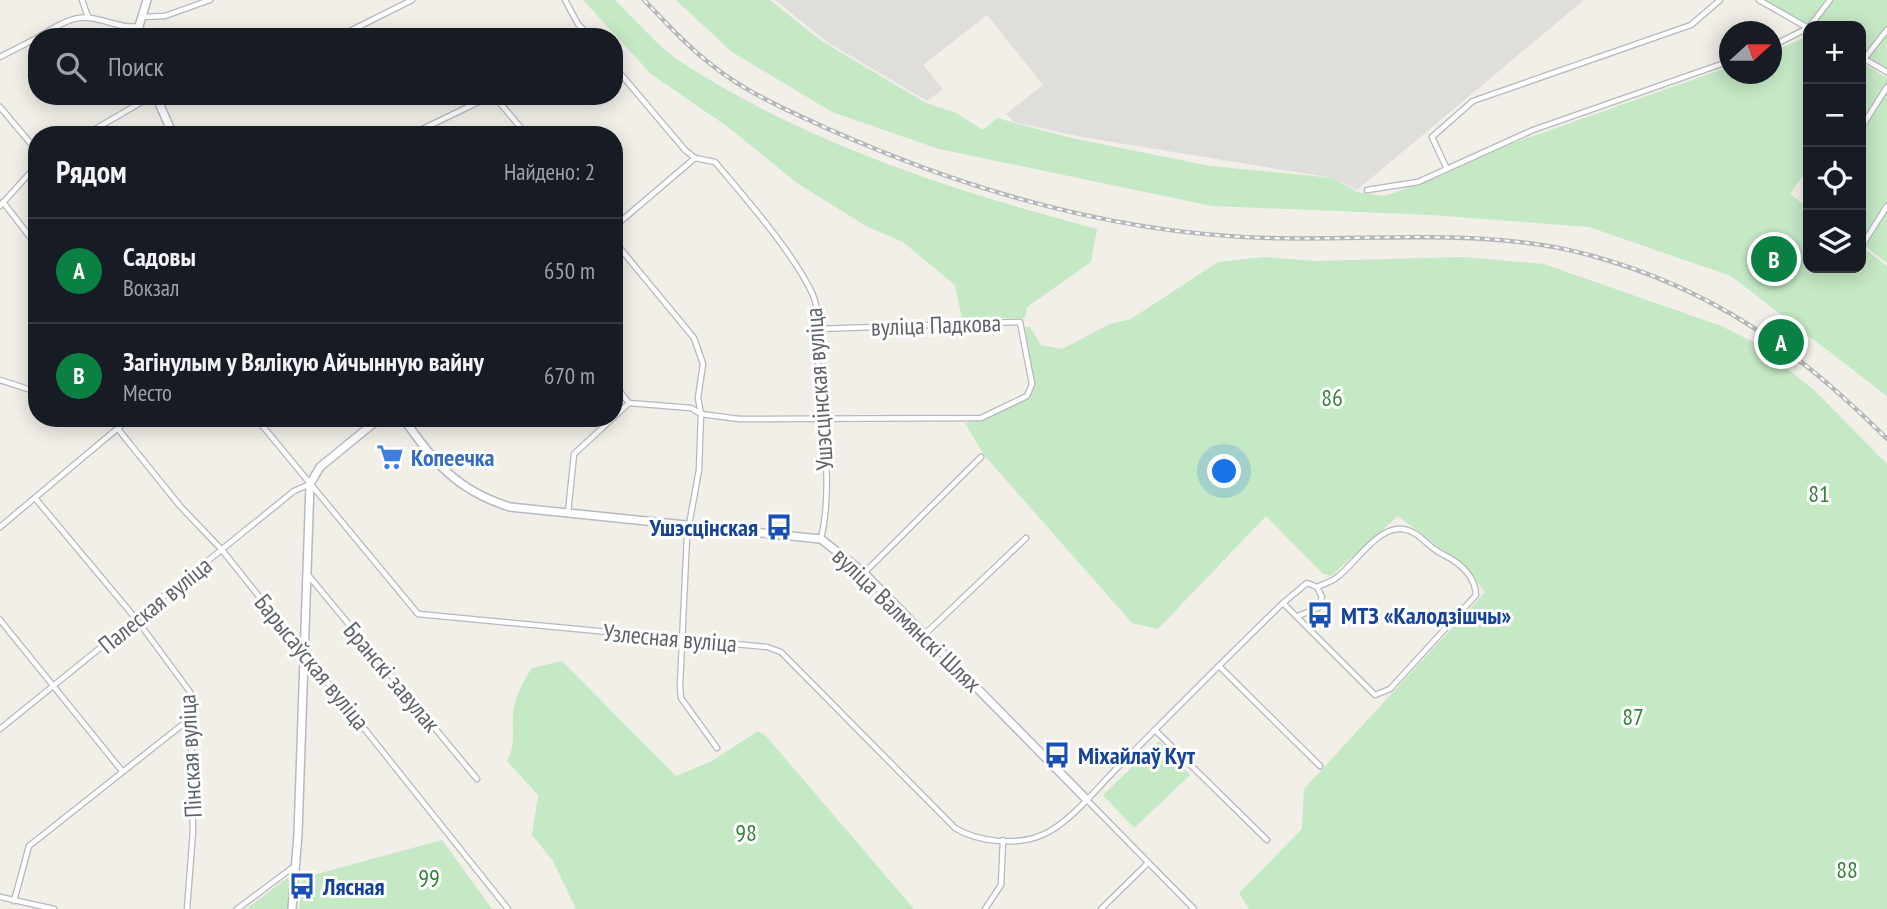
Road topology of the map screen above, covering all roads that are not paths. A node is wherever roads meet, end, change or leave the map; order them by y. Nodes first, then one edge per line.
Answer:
1 (82, 0) edge
2 (147, 0) edge
3 (210, 0) edge
4 (412, 0) edge
5 (565, 0) edge
6 (1720, 0) edge
7 (1759, 0) edge
8 (1830, 0) edge
9 (141, 17) junction
10 (88, 18) junction
11 (1814, 21) edge
12 (1803, 24) edge
13 (139, 26) joint
14 (56, 28) edge
15 (356, 28) edge
16 (581, 28) edge
17 (1803, 30) edge
18 (1887, 30) edge
19 (1782, 41) edge
20 (28, 42) edge
21 (1866, 54) edge
22 (0, 57) edge
23 (1866, 60) edge
24 (1719, 65) edge
25 (1887, 72) edge
26 (623, 77) edge
27 (1887, 88) edge
28 (138, 105) edge
29 (158, 105) edge
30 (474, 105) edge
31 (501, 105) edge
32 (0, 107) edge
33 (1866, 120) edge
34 (101, 126) edge
35 (169, 126) edge
36 (429, 126) edge
37 (519, 126) edge
38 (28, 140) edge
39 (695, 158) junction
40 (1447, 169) junction
41 (28, 175) edge
42 (1367, 190) dead end
43 (2, 204) edge
44 (1887, 206) edge
45 (623, 218) edge
46 (28, 235) edge
47 (1866, 239) edge
48 (623, 252) edge
49 (818, 329) junction
50 (0, 380) edge
51 (28, 389) edge
52 (623, 395) edge
53 (629, 403) junction
54 (623, 409) edge
55 (701, 414) junction
56 (822, 420) junction
57 (263, 427) edge
58 (369, 427) edge
59 (411, 427) edge
60 (604, 427) edge
61 (118, 429) joint
62 (981, 457) dead end
63 (310, 484) junction
64 (35, 498) junction
65 (568, 513) junction
66 (690, 525) junction
67 (0, 527) edge
68 (1026, 538) dead end
69 (821, 539) junction
70 (222, 550) junction
71 (864, 573) junction
72 (307, 575) junction
73 (1317, 587) junction
74 (1283, 603) junction
75 (1298, 616) junction
76 (0, 620) edge
77 (137, 620) junction
78 (924, 635) junction
79 (682, 639) junction
80 (303, 651) junction
81 (1219, 666) junction
82 (55, 687) junction
83 (192, 717) junction
84 (0, 729) edge
85 (1155, 730) junction
86 (717, 748) dead end
87 (1320, 766) dead end
88 (122, 771) junction
89 (477, 779) dead end
90 (1086, 799) junction
91 (1003, 840) junction
92 (1267, 840) dead end
93 (1148, 863) junction
94 (297, 865) junction
95 (0, 898) edge
96 (14, 901) junction
97 (54, 909) edge
98 (187, 909) edge
99 (237, 909) edge
100 (292, 909) edge
101 (508, 909) edge
102 (985, 909) edge
103 (1101, 909) edge
104 (1194, 909) edge

1 - 10 street
2 - 9 street
3 - 9 street
4 - 15 street
5 - 16 street
6 - 40 street
7 - 12 street
8 - 11 street
9 - 13 street
10 - 13 street
10 - 14 street
17 - 19 street
18 - 21 street
20 - 22 street
23 - 25 street
24 - 40 street
26 - 39 street, Ушэсцінская вуліца
27 - 33 street
28 - 34 street
29 - 35 street
30 - 36 street
31 - 37 street
32 - 38 street
39 - 45 street
39 - 49 street, Ушэсцінская вуліца
40 - 42 street
41 - 43 street
43 - 46 street
44 - 47 street
48 - 55 street
49 - 56 street, Ушэсцінская вуліца
49 - 56 street, вуліца Падкова
50 - 51 street
52 - 53 street
53 - 54 street
53 - 55 street
55 - 56 street
55 - 66 street
56 - 69 street, Ушэсцінская вуліца
57 - 63 street, Узлесная вуліца
58 - 63 street
59 - 65 street, вуліца Валмянскі Шлях
60 - 65 street
61 - 64 street
61 - 70 street, Барысаўская вуліца
62 - 71 street
63 - 70 street, Палеская вуліца
63 - 72 street
63 - 79 street, Узлесная вуліца
64 - 67 street
64 - 77 street, Пінская вуліца
65 - 66 street, вуліца Валмянскі Шлях
66 - 69 street, вуліца Валмянскі Шлях
66 - 79 street
68 - 78 street
69 - 71 street, вуліца Валмянскі Шлях
70 - 77 street, Палеская вуліца
70 - 80 street, Барысаўская вуліца
71 - 78 street, вуліца Валмянскі Шлях
72 - 80 street
72 - 89 street, Бранскі завулак
73 - 74 street
73 - 75 street
73 - 75 street
74 - 75 street
74 - 81 street, Узлесная вуліца
76 - 82 street
77 - 82 street, Палеская вуліца
77 - 83 street, Пінская вуліца
78 - 90 street, вуліца Валмянскі Шлях
79 - 86 street
79 - 91 street, Узлесная вуліца
80 - 94 street
80 - 101 street, Барысаўская вуліца
81 - 85 street, Узлесная вуліца
81 - 87 street
82 - 84 street, Палеская вуліца
82 - 88 street
83 - 88 street
83 - 98 street, Пінская вуліца
85 - 90 street, Узлесная вуліца
85 - 92 street
88 - 96 street
90 - 91 street, Узлесная вуліца
90 - 93 street, вуліца Валмянскі Шлях
91 - 102 street
93 - 103 street
93 - 104 street, вуліца Валмянскі Шлях
94 - 99 street
94 - 100 street
95 - 96 street
96 - 97 street

